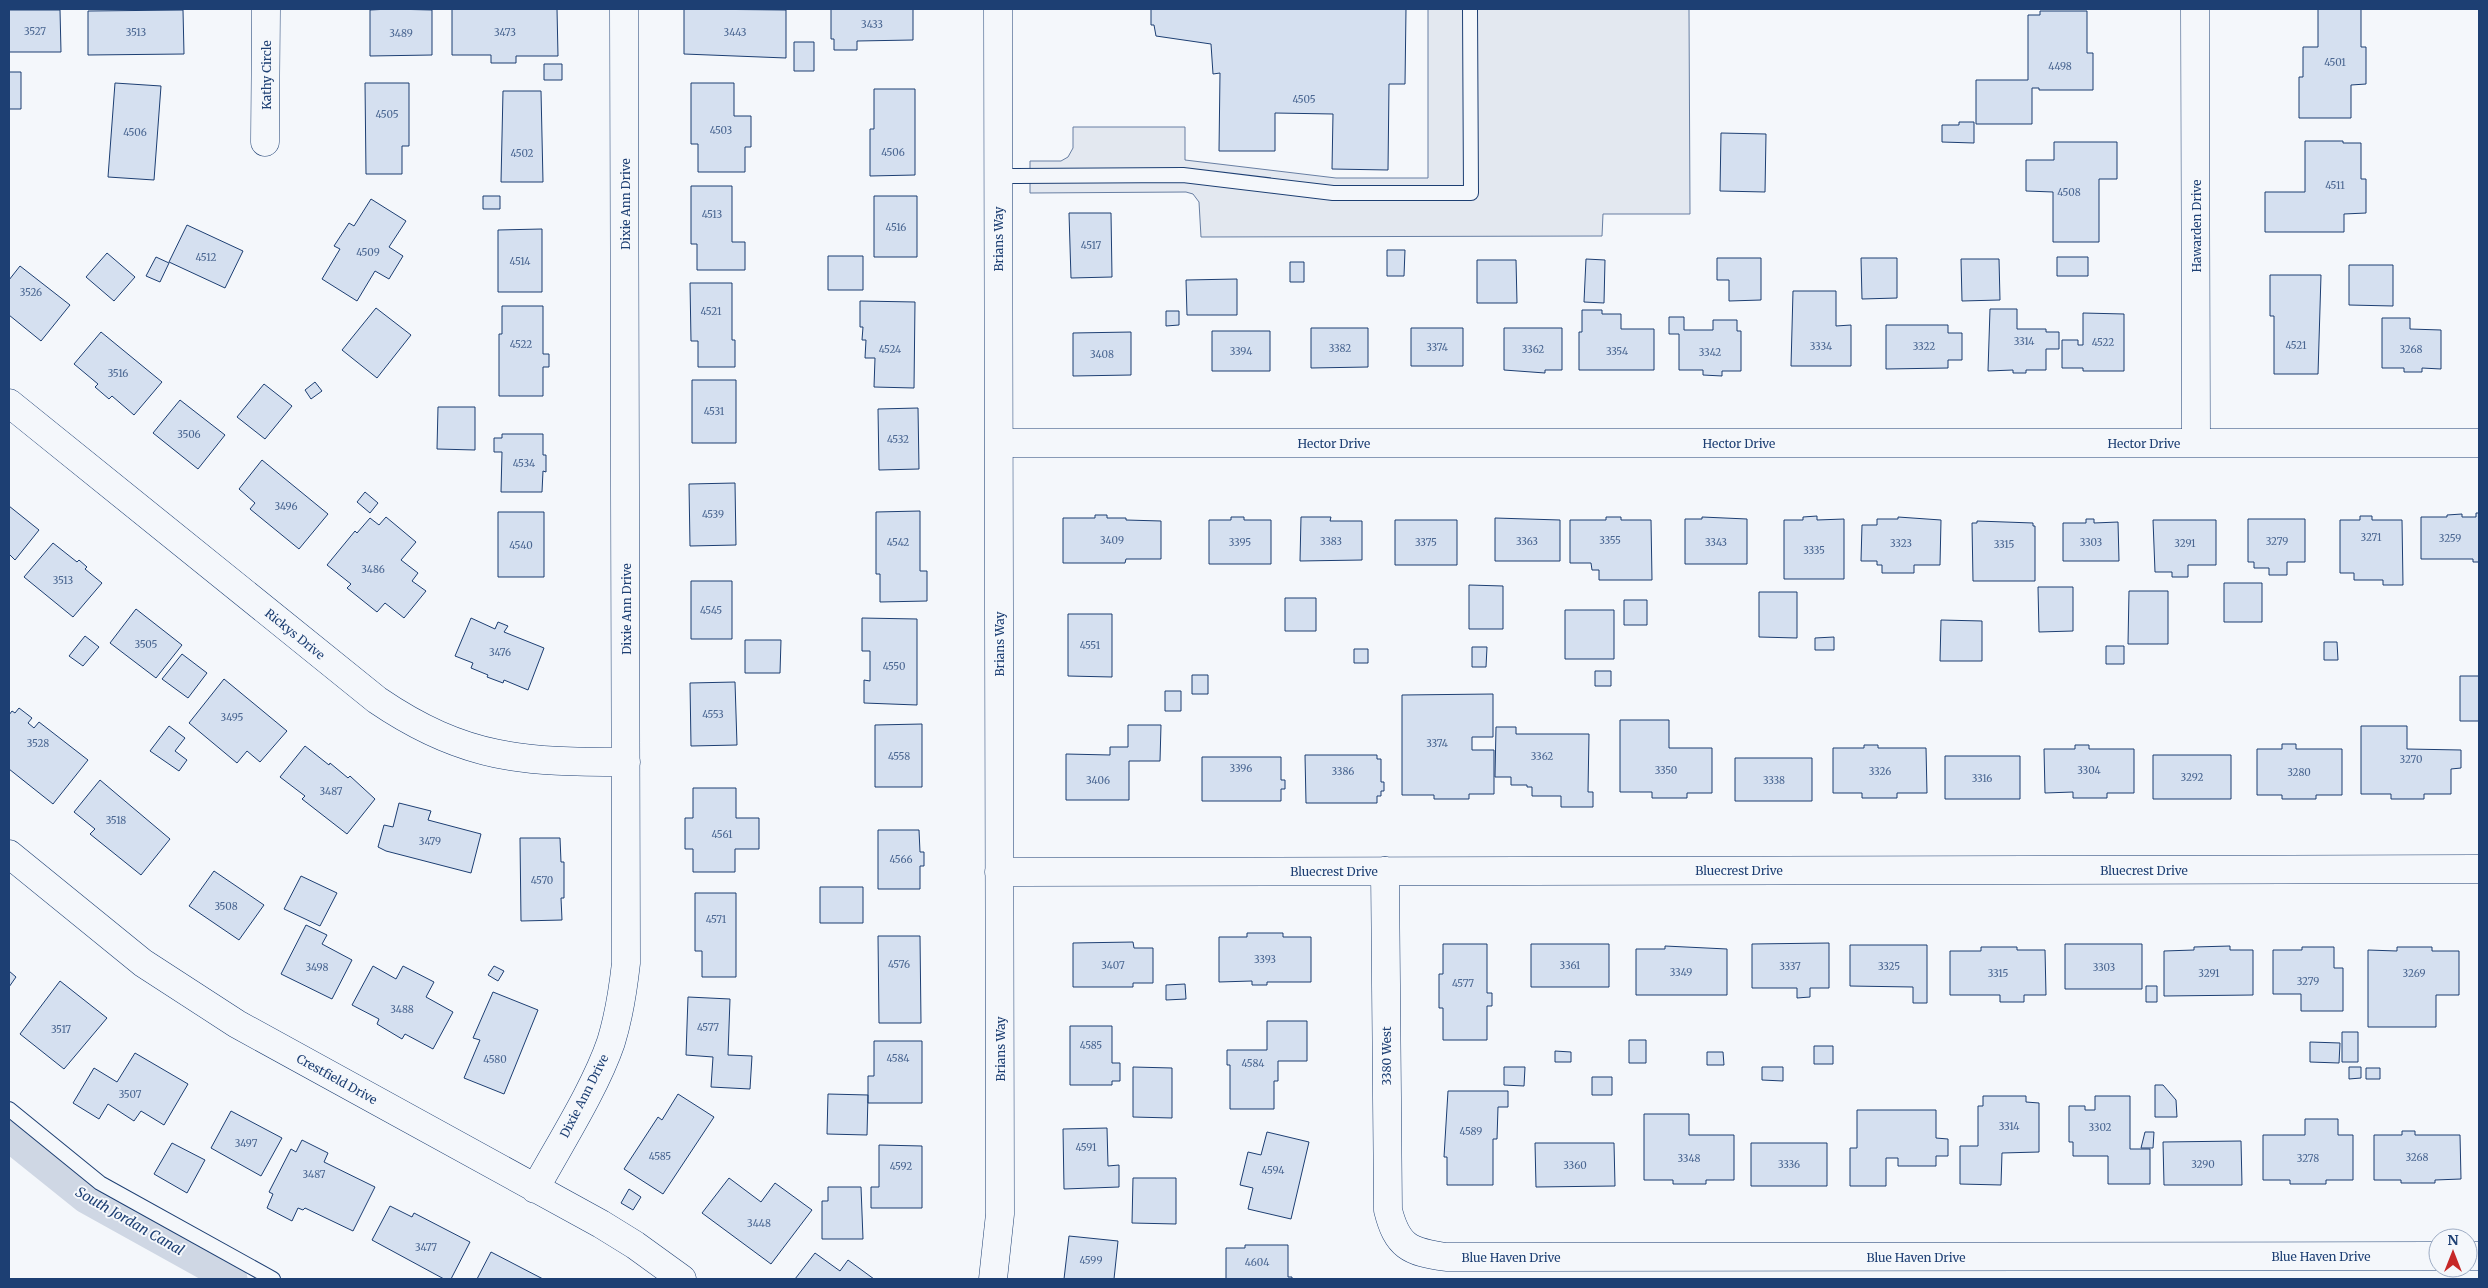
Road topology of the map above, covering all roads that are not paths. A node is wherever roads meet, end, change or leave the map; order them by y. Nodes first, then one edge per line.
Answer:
1 (266, 9) edge
2 (624, 9) edge
3 (998, 9) edge
4 (1470, 9) edge
5 (2195, 9) edge
6 (265, 142) dead end
7 (998, 176) junction
8 (9, 403) edge
9 (999, 443) junction
10 (2196, 443) junction
11 (2479, 443) edge
12 (626, 762) junction
13 (9, 854) edge
14 (2479, 869) edge
15 (1385, 871) junction
16 (999, 872) junction
17 (9, 1109) edge
18 (535, 1189) junction
19 (1398, 1239) joint
20 (2428, 1256) edge
21 (273, 1279) edge
22 (682, 1279) edge
23 (992, 1279) edge

1 - 6 street, Kathy Circle
2 - 12 street, Dixie Ann Drive
3 - 7 street, Brians Way
4 - 7 lane
5 - 10 street, Hawarden Drive
7 - 9 street, Brians Way
8 - 12 street, Rickys Drive
9 - 10 street, Hector Drive
9 - 16 street, Brians Way
10 - 11 street, Hector Drive
12 - 18 street, Dixie Ann Drive
13 - 18 street, Crestfield Drive
14 - 15 street, Bluecrest Drive
15 - 16 street, Bluecrest Drive
15 - 19 street, 3380 West
16 - 23 street, Brians Way
17 - 21 lane
18 - 22 street, Crestfield Drive
19 - 20 street, Blue Haven Drive

